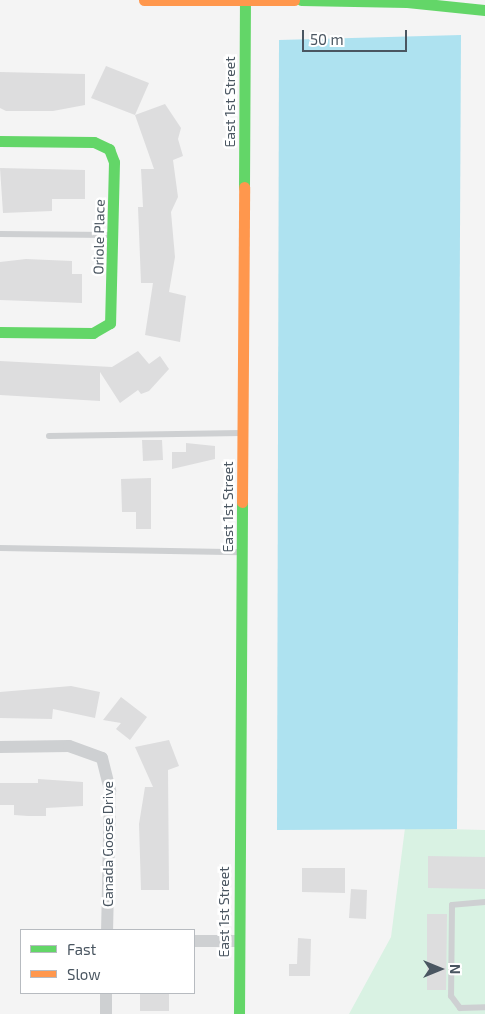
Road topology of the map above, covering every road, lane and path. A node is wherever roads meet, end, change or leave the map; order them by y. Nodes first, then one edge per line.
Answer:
1 (144, 0) edge
2 (153, 0) edge
3 (294, 0) edge
4 (301, 0) edge
5 (245, 1) edge
6 (485, 10) edge
7 (0, 141) edge
8 (0, 234) edge
9 (114, 235) junction
10 (0, 332) edge
11 (243, 434) junction
12 (49, 436) dead end
13 (0, 548) edge
14 (242, 552) junction
15 (0, 746) edge
16 (485, 902) edge
17 (107, 929) edge
18 (195, 941) edge
19 (239, 941) junction
20 (106, 994) edge
21 (485, 1007) edge
22 (106, 1014) edge
23 (239, 1014) edge

1 - 2 main road
2 - 5 main road
3 - 5 main road
4 - 6 main road
5 - 11 main road, East 1st Street
7 - 9 main road, Oriole Place
8 - 9 lane
9 - 10 main road, Oriole Place
11 - 12 lane
11 - 14 main road, East 1st Street
13 - 14 lane
14 - 19 main road, East 1st Street
15 - 17 street, Canada Goose Drive
16 - 21 lane
18 - 19 street
19 - 23 main road, East 1st Street
20 - 22 street

